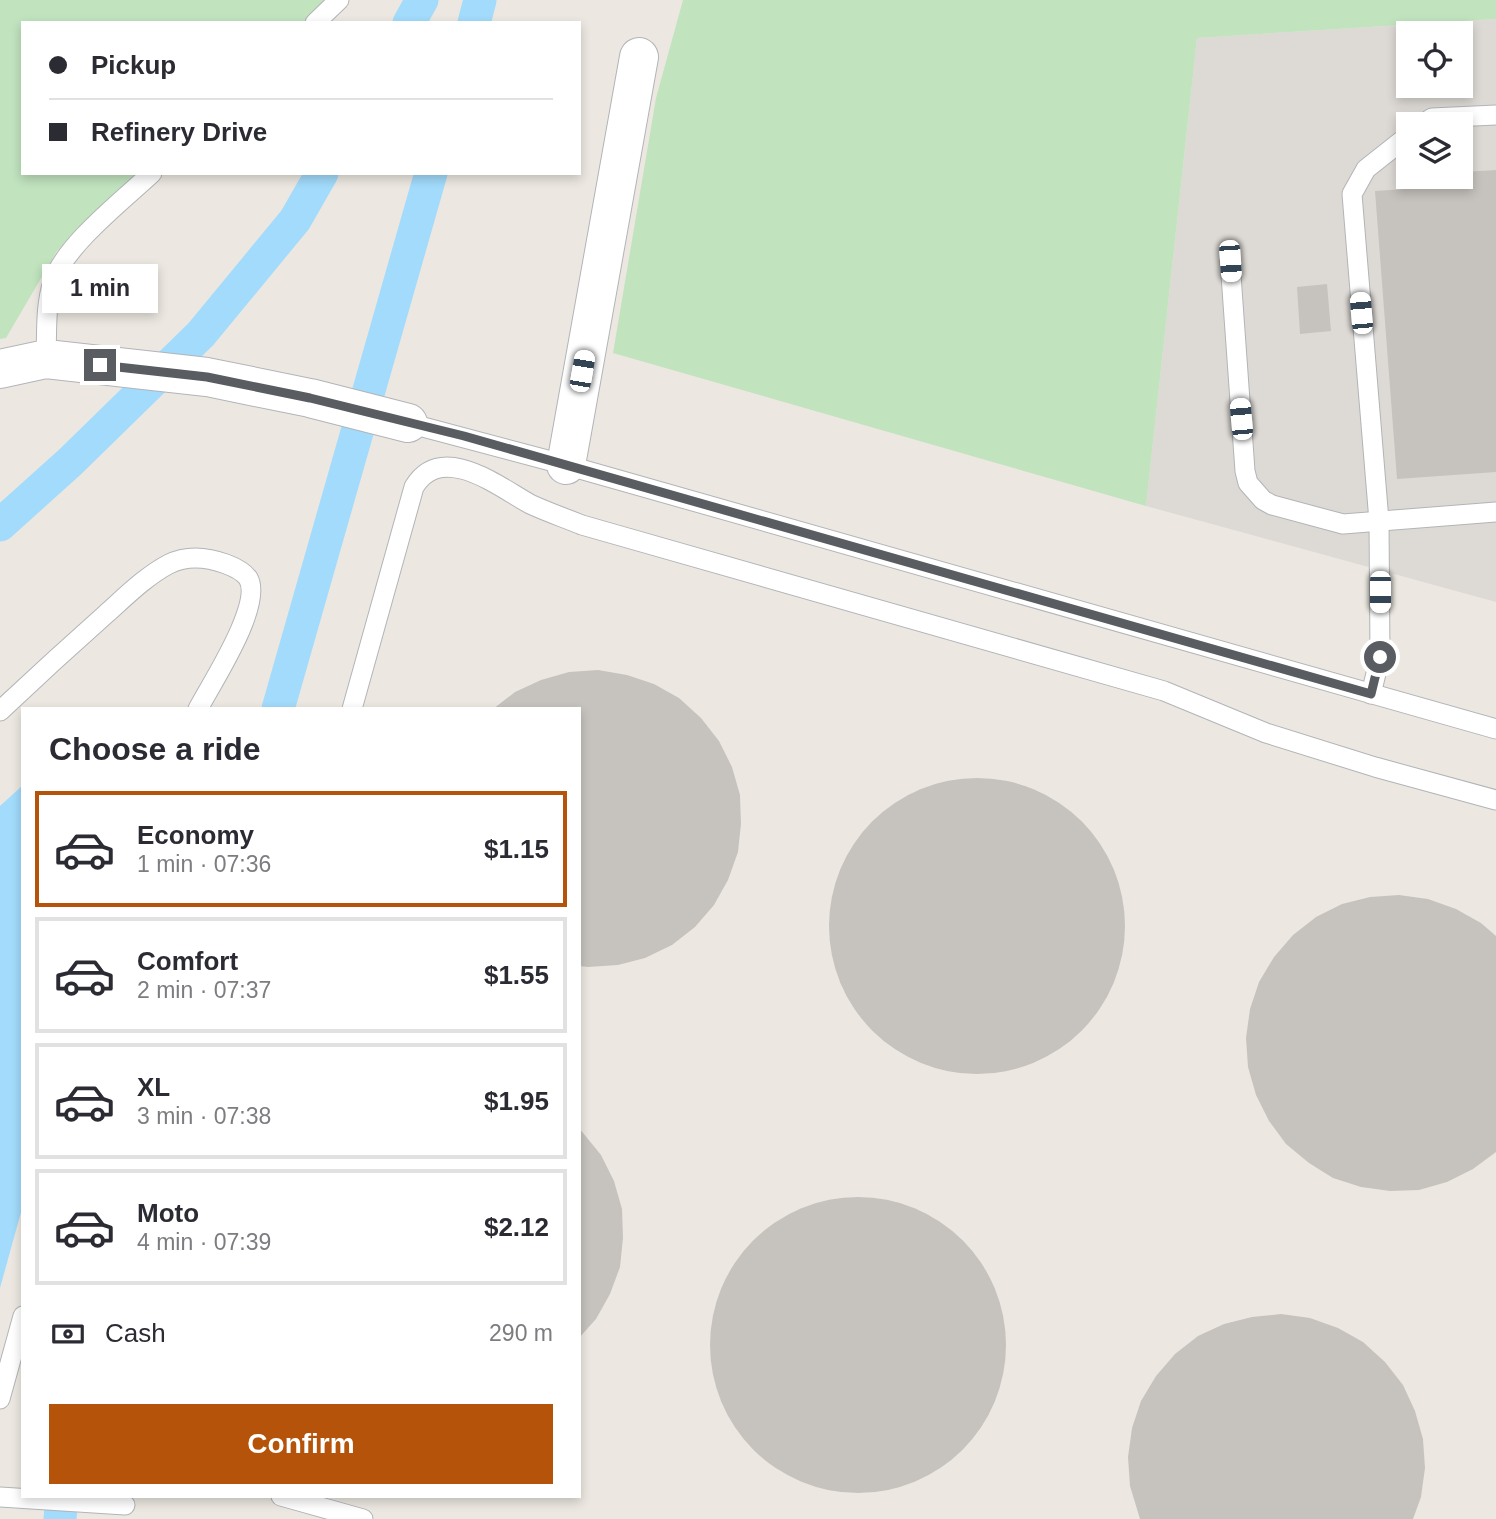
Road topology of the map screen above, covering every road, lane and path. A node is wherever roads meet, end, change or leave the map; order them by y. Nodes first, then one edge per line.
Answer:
1 (339, 0) edge
2 (317, 21) edge
3 (639, 57) dead end
4 (1496, 116) edge
5 (1473, 117) edge
6 (1396, 145) edge
7 (150, 175) edge
8 (1230, 261) dead end
9 (46, 359) junction
10 (0, 369) edge
11 (408, 423) joint
12 (566, 465) junction
13 (1496, 512) edge
14 (1379, 521) junction
15 (1371, 694) junction
16 (199, 707) edge
17 (353, 707) edge
18 (0, 711) edge
19 (1496, 729) edge
20 (1496, 800) edge
21 (21, 1323) edge
22 (0, 1399) edge
23 (27, 1498) edge
24 (288, 1498) edge
25 (125, 1507) edge
26 (363, 1519) edge

1 - 2 lane
3 - 12 street
4 - 5 lane
6 - 14 lane
7 - 9 lane
8 - 14 lane
9 - 10 street
9 - 11 street
11 - 12 lane
12 - 15 lane
13 - 14 lane
14 - 15 lane
15 - 19 lane
16 - 18 lane
17 - 20 lane
21 - 22 lane
23 - 25 lane
24 - 26 lane

